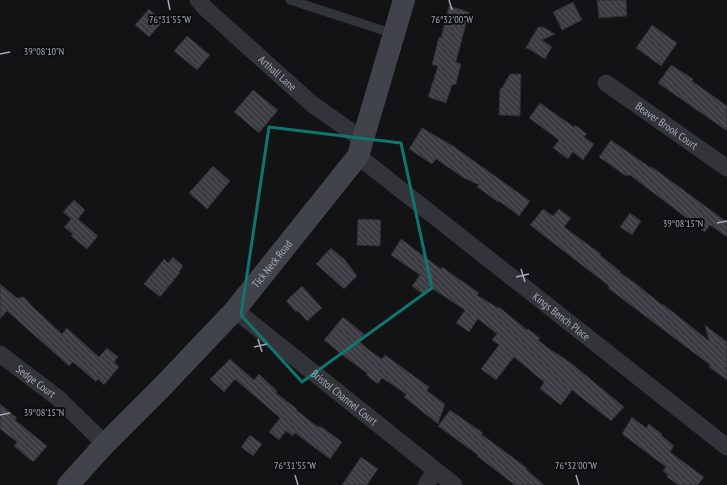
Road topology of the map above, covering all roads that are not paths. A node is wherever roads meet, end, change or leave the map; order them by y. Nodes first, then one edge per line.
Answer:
1 (198, 0) edge
2 (290, 0) edge
3 (404, 0) edge
4 (394, 34) junction
5 (606, 83) dead end
6 (360, 148) junction
7 (727, 168) edge
8 (235, 310) junction
9 (0, 354) edge
10 (105, 444) junction
11 (727, 447) edge
12 (431, 478) edge
13 (68, 485) edge
14 (454, 485) edge

1 - 6 street, Arthall Lane
2 - 4 lane
3 - 4 street, Tick Neck Road
4 - 6 street, Tick Neck Road
5 - 7 street, Beaver Brook Court
6 - 8 street, Tick Neck Road
6 - 11 street, Kings Bench Place
8 - 10 street, Tick Neck Road
8 - 12 street, Bristol Channel Court
9 - 10 street, Sedge Court
10 - 13 street, Tick Neck Road
12 - 14 street, Bristol Channel Court

